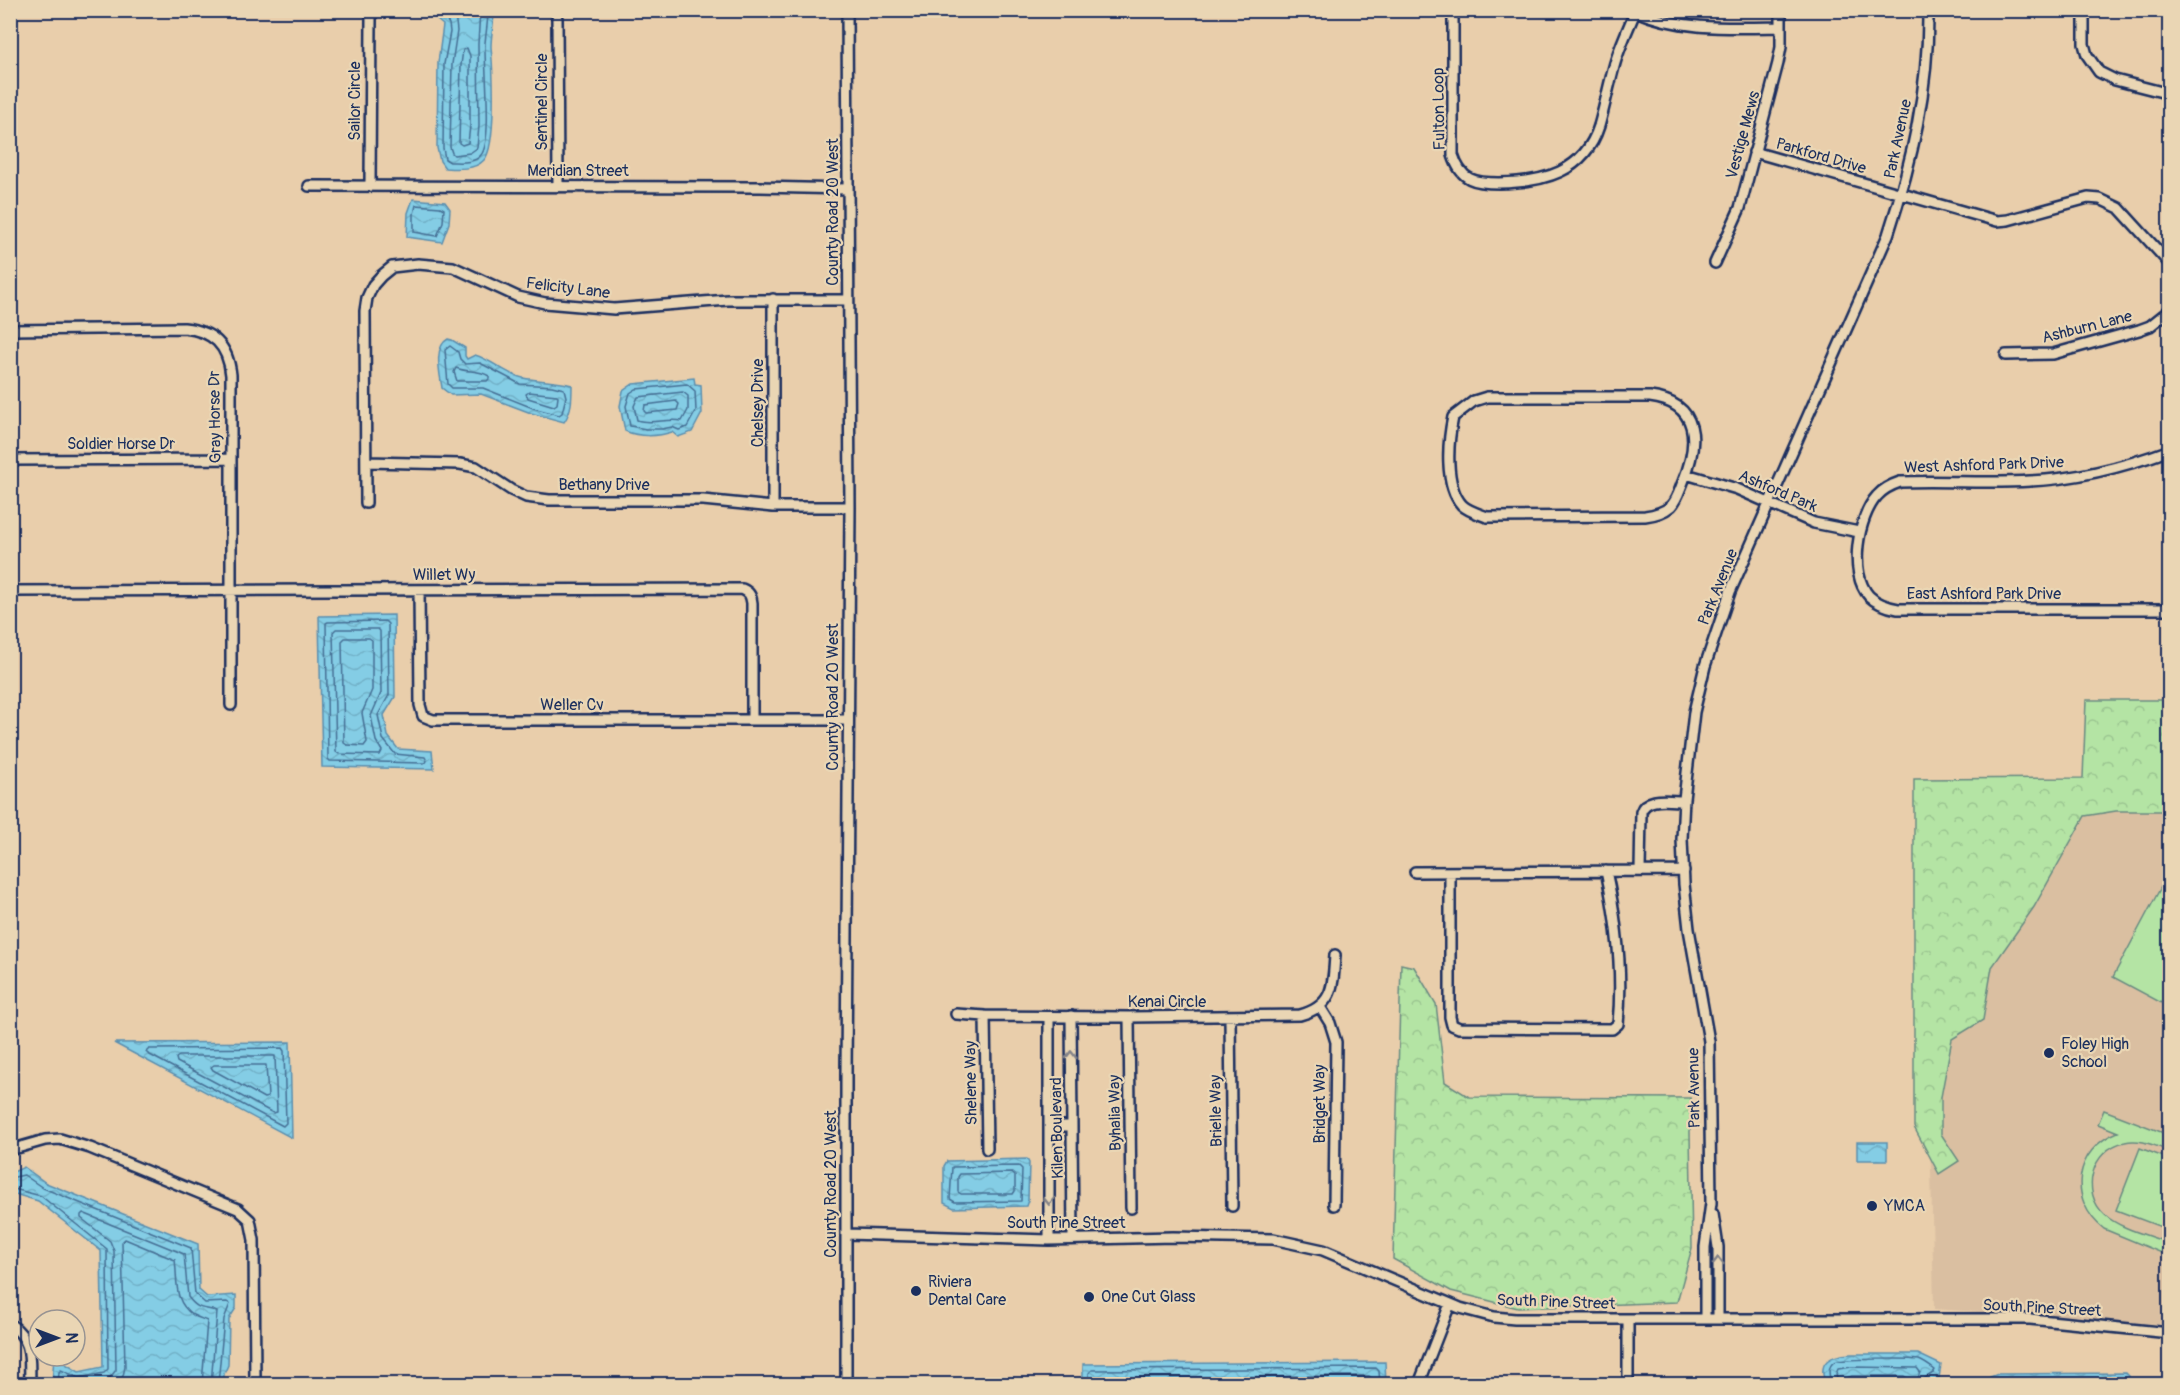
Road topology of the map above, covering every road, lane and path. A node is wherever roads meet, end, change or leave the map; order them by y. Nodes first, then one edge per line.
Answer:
1 (847, 10) edge
2 (1453, 10) edge
3 (1781, 10) edge
4 (1928, 10) edge
5 (2084, 10) edge
6 (1634, 11) edge
7 (371, 17) dead end
8 (556, 18) dead end
9 (1781, 27) junction
10 (2169, 97) edge
11 (1754, 152) junction
12 (309, 186) dead end
13 (370, 186) junction
14 (558, 186) junction
15 (847, 189) junction
16 (1901, 195) junction
17 (1715, 263) dead end
18 (2169, 264) edge
19 (773, 299) junction
20 (848, 300) junction
21 (2169, 310) edge
22 (10, 330) edge
23 (2006, 355) dead end
24 (2169, 450) edge
25 (231, 459) junction
26 (10, 460) edge
27 (366, 462) junction
28 (1686, 474) junction
29 (366, 503) dead end
30 (1770, 504) junction
31 (1463, 506) junction
32 (773, 507) junction
33 (850, 507) junction
34 (1454, 512) dead end
35 (1859, 532) junction
36 (231, 590) junction
37 (419, 590) junction
38 (10, 591) edge
39 (2169, 609) edge
40 (231, 705) dead end
41 (752, 720) junction
42 (848, 720) junction
43 (1683, 801) junction
44 (1606, 871) junction
45 (1640, 871) junction
46 (1684, 871) junction
47 (1415, 872) dead end
48 (1450, 872) junction
49 (1335, 955) dead end
50 (1320, 1007) junction
51 (956, 1014) dead end
52 (985, 1016) junction
53 (1071, 1016) junction
54 (1230, 1016) junction
55 (1048, 1017) junction
56 (1129, 1017) junction
57 (1049, 1126) junction
58 (1072, 1126) junction
59 (987, 1149) dead end
60 (10, 1150) edge
61 (1711, 1203) junction
62 (1334, 1205) dead end
63 (1232, 1206) dead end
64 (1131, 1208) dead end
65 (847, 1234) junction
66 (1073, 1239) junction
67 (1049, 1240) junction
68 (1450, 1304) junction
69 (1628, 1319) junction
70 (1705, 1319) junction
71 (1718, 1319) junction
72 (10, 1324) edge
73 (2169, 1333) edge
74 (30, 1384) edge
75 (255, 1384) edge
76 (846, 1384) edge
77 (1419, 1384) edge
78 (1628, 1384) edge

1 - 15 street, County Road 20 West
2 - 6 street, Fulton Loop
3 - 9 street, Vestige Mews
4 - 16 street, Park Avenue
5 - 10 street
6 - 9 street
7 - 13 street, Sailor Circle
8 - 14 street, Sentinel Circle
9 - 11 street, Vestige Mews
11 - 16 street, Parkford Drive
11 - 17 street, Vestige Mews
12 - 13 street, Meridian Street
13 - 14 street, Meridian Street
14 - 15 street, Meridian Street
15 - 20 street, County Road 20 West
16 - 18 street, Parkford Drive
16 - 30 street, Park Avenue
19 - 20 street, Felicity Lane
19 - 27 street, Felicity Lane
19 - 32 street, Chelsey Drive
20 - 33 street, County Road 20 West
21 - 23 street, Ashburn Lane
22 - 25 street, Gray Horse Dr
24 - 35 street, West Ashford Park Drive
25 - 26 street, Soldier Horse Dr
25 - 36 street, Gray Horse Dr
27 - 29 street, Felicity Lane
27 - 32 street, Bethany Drive
28 - 30 street, Ashford Park
28 - 31 street
28 - 31 street
30 - 35 street, Ashford Park
30 - 43 street, Park Avenue
31 - 34 street
32 - 33 street, Bethany Drive
33 - 42 street, County Road 20 West
35 - 39 street, East Ashford Park Drive
36 - 37 street, Willet Wy
36 - 38 street, Willet Wy
36 - 40 street, Gray Horse Dr
37 - 41 street, Weller Cv
37 - 41 street, Willet Wy
41 - 42 street, Weller Cv
42 - 65 street, County Road 20 West
43 - 45 street
43 - 46 street, Park Avenue
44 - 45 street
44 - 48 street
44 - 48 street
45 - 46 street
46 - 61 street, Park Avenue
47 - 48 street
49 - 50 street
50 - 54 street, Kenai Circle
50 - 62 street, Bridget Way
51 - 52 street, Kenai Circle
52 - 55 street, Kenai Circle
52 - 59 street, Shelene Way
53 - 55 street, Kenai Circle
53 - 56 street, Kenai Circle
58 -> 53 street, Kilen Boulevard
54 - 56 street, Kenai Circle
54 - 63 street, Brielle Way
55 - 57 street, Kilen Boulevard
56 - 64 street, Byhalia Way
57 - 58 street
57 -> 67 street, Kilen Boulevard
58 - 66 street, Kilen Boulevard
60 - 75 street
61 - 70 street, Park Avenue
71 -> 61 street, Park Avenue
65 - 67 street, South Pine Street
65 - 76 street, County Road 20 West
66 - 67 street, South Pine Street
66 - 68 street, South Pine Street
68 - 69 street, South Pine Street
68 - 77 street
69 - 70 street, South Pine Street
69 - 78 street
70 - 71 street, South Pine Street
71 - 73 street, South Pine Street
72 - 74 street

